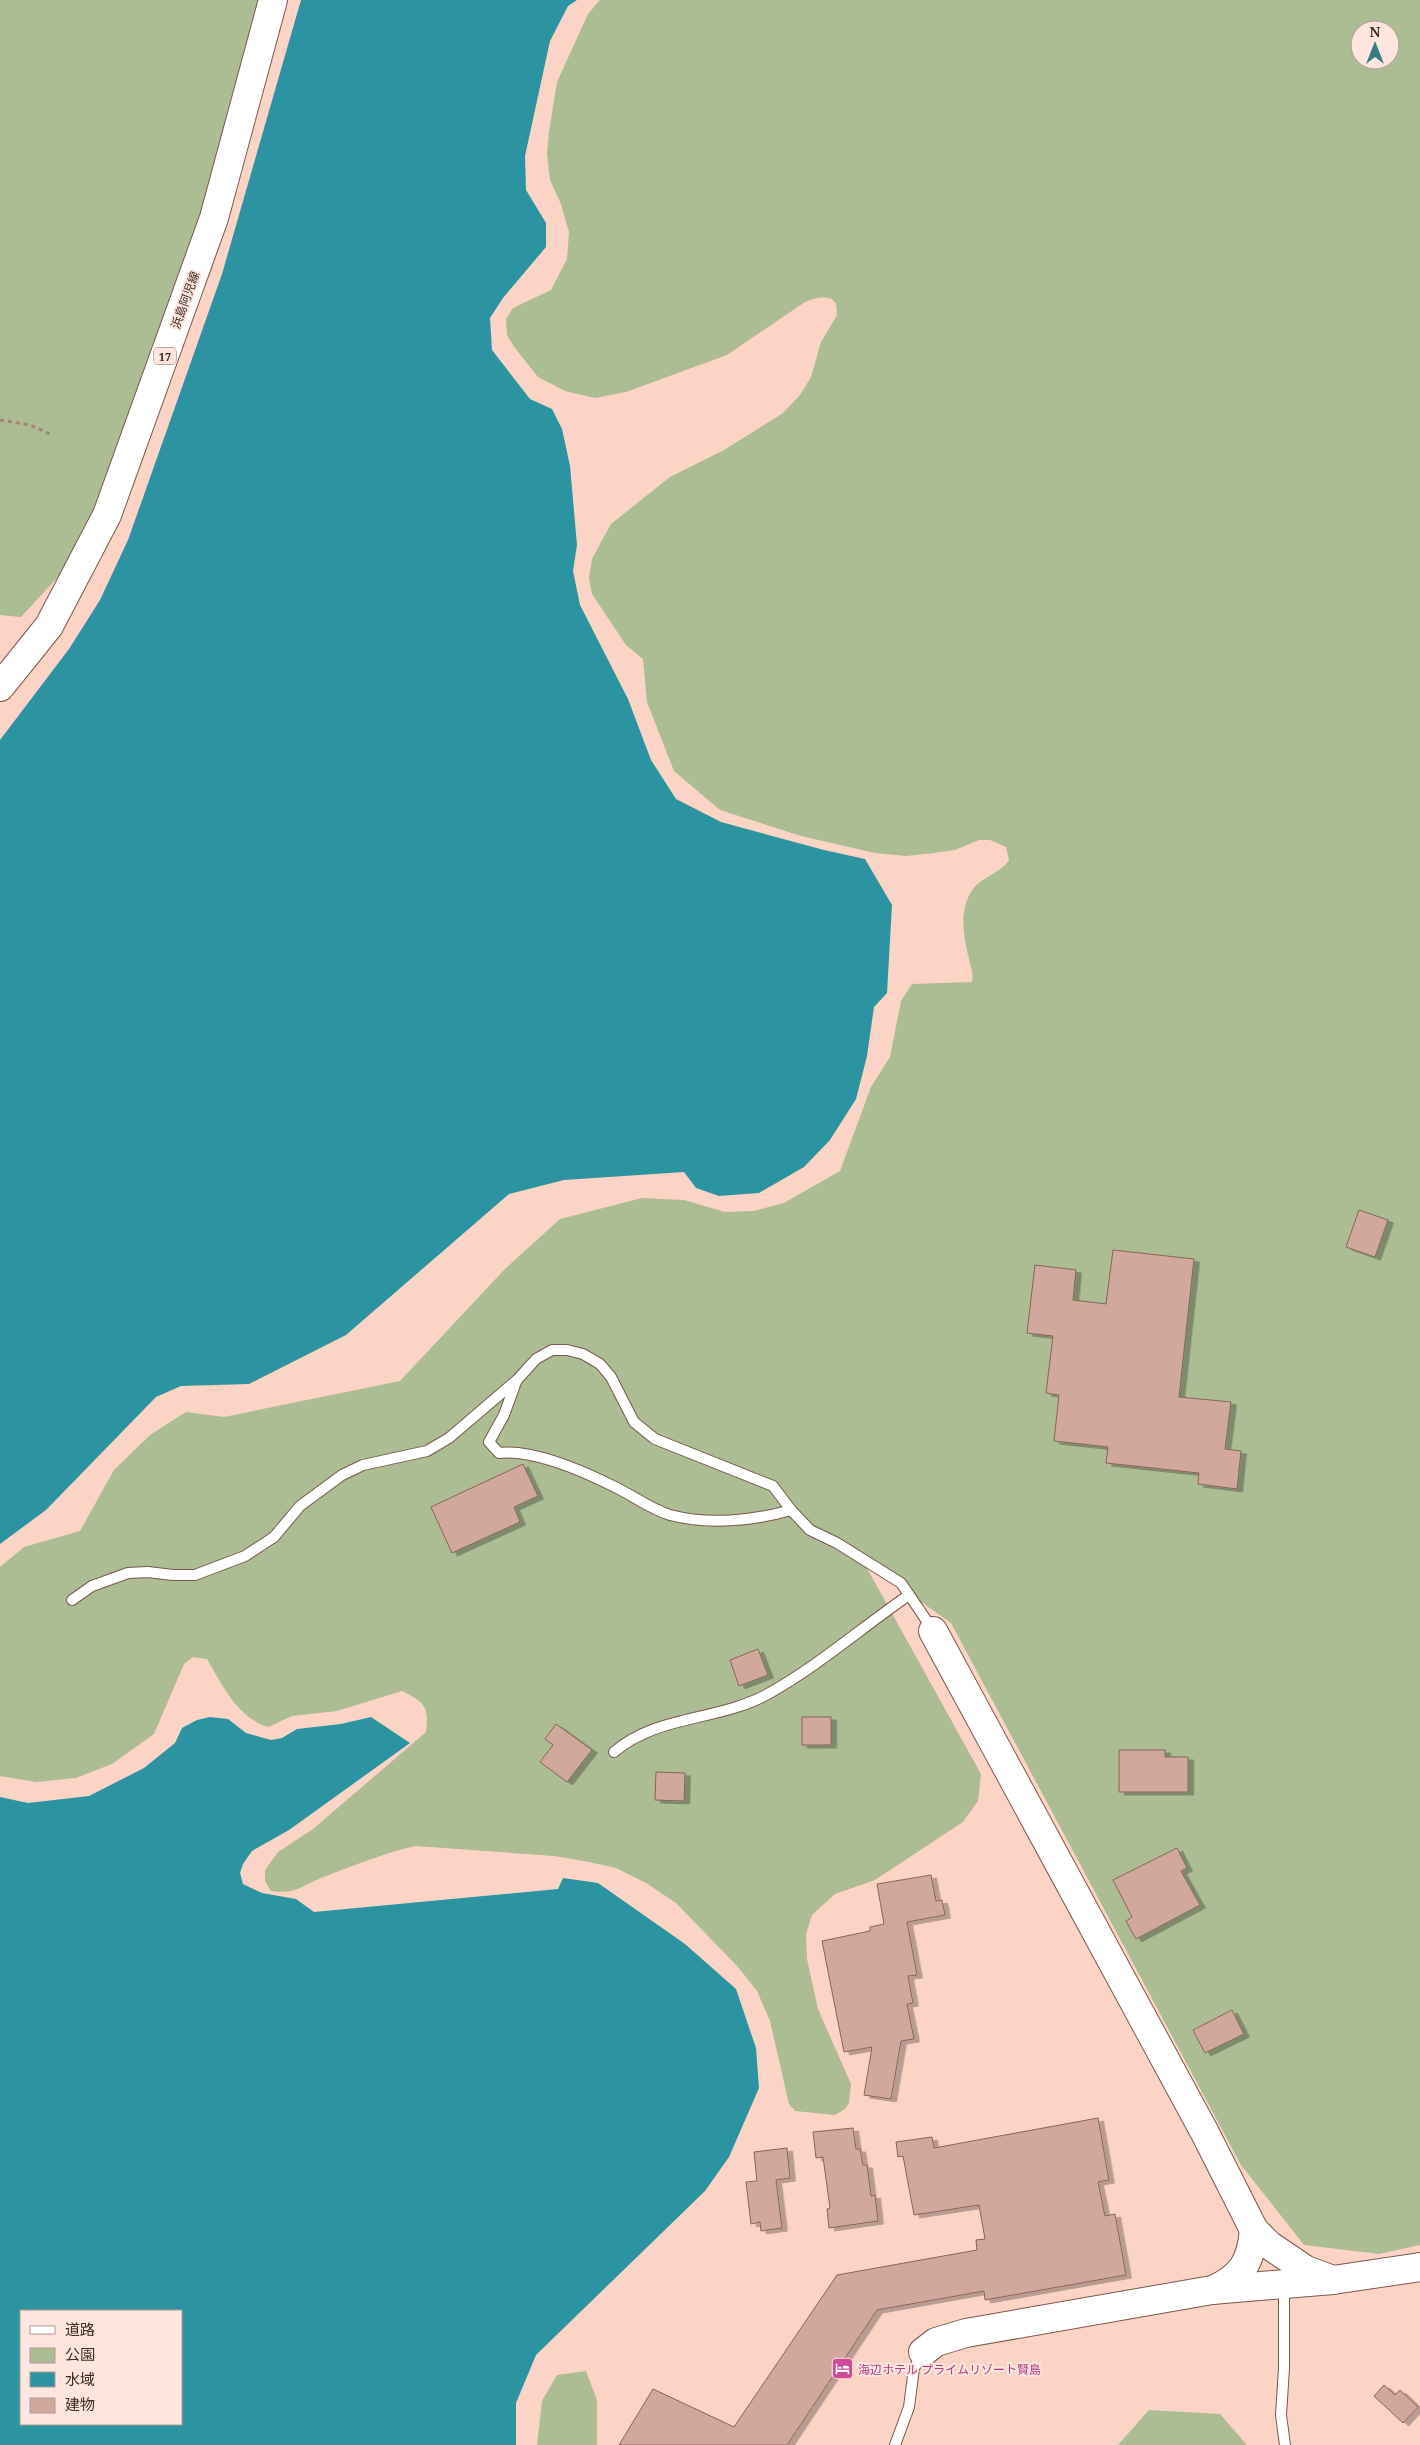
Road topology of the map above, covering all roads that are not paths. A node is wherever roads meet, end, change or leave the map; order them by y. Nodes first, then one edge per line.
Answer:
1 (273, 0) edge
2 (0, 687) edge
3 (518, 1379) junction
4 (791, 1510) junction
5 (909, 1595) junction
6 (72, 1600) dead end
7 (933, 1631) joint
8 (614, 1752) dead end
9 (1254, 2230) junction
10 (1420, 2267) edge
11 (1333, 2280) junction
12 (1284, 2284) junction
13 (1212, 2290) junction
14 (924, 2352) joint
15 (895, 2445) edge
16 (1285, 2445) edge

1 - 2 street, 浜島阿児線 / 17
3 - 4 lane
3 - 4 lane
3 - 6 lane
4 - 5 lane
5 - 7 lane
5 - 8 lane
7 - 9 street
9 - 11 street
9 - 13 street
10 - 11 street
11 - 12 street
12 - 13 street
12 - 16 lane
13 - 14 street
14 - 15 lane

